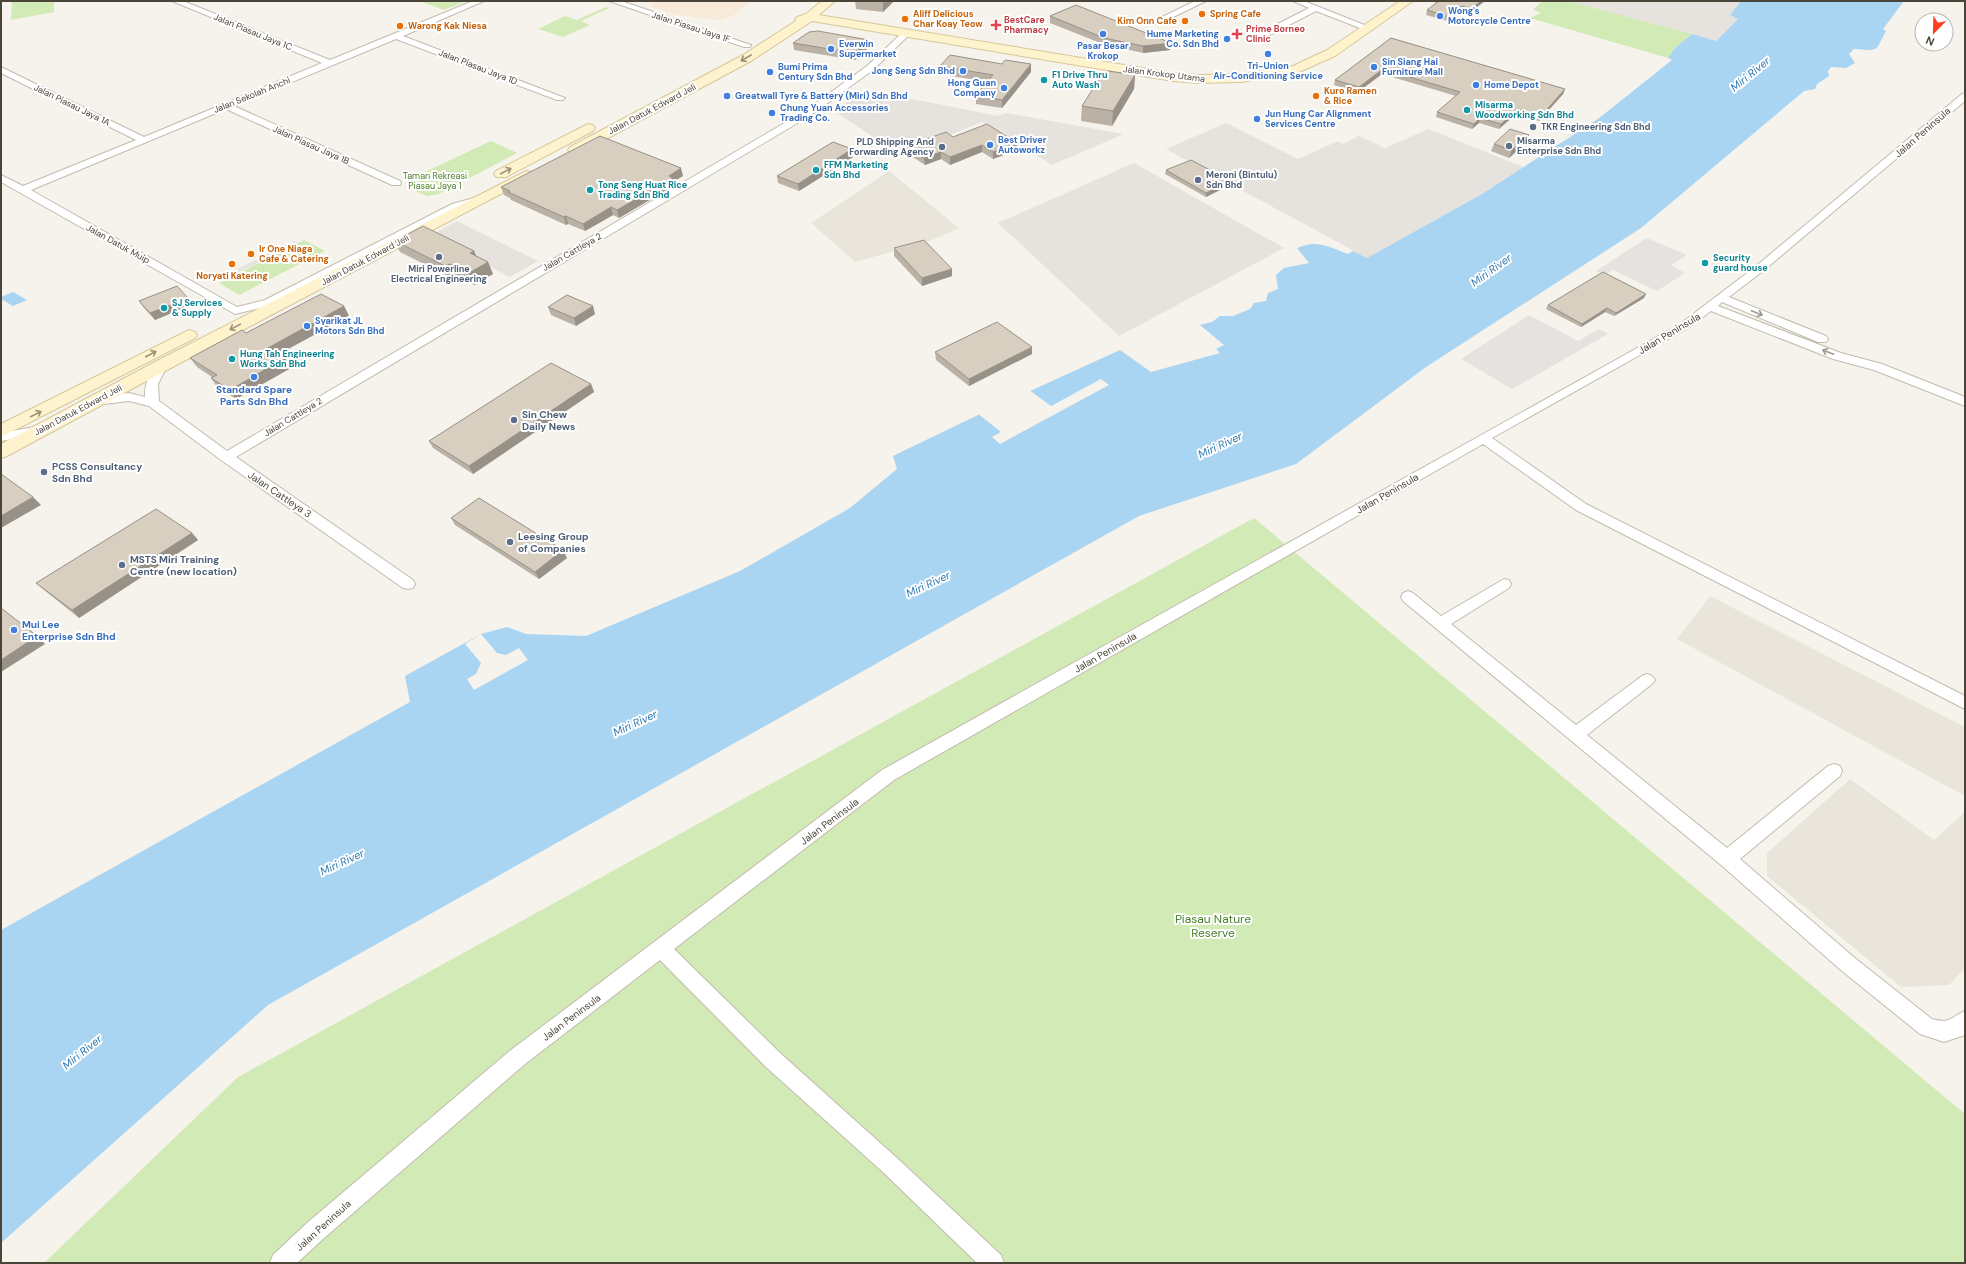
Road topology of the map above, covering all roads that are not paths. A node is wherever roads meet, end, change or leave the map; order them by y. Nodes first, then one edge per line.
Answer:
1 (176, 1) edge
2 (480, 1) edge
3 (613, 1) edge
4 (828, 1) edge
5 (833, 1) edge
6 (1202, 1) edge
7 (1297, 1) edge
8 (1407, 1) edge
9 (1315, 8) junction
10 (810, 17) junction
11 (1156, 22) dead end
12 (784, 24) junction
13 (857, 26) junction
14 (1368, 28) junction
15 (906, 34) junction
16 (396, 36) junction
17 (1261, 36) dead end
18 (747, 45) junction
19 (330, 64) junction
20 (1, 70) edge
21 (1965, 96) edge
22 (560, 98) dead end
23 (226, 106) junction
24 (143, 140) junction
25 (1, 178) edge
26 (396, 183) dead end
27 (23, 190) junction
28 (483, 198) junction
29 (1716, 302) junction
30 (235, 311) junction
31 (161, 366) junction
32 (94, 401) junction
33 (1965, 402) edge
34 (153, 403) junction
35 (42, 429) junction
36 (1, 432) edge
37 (1, 437) edge
38 (1482, 438) junction
39 (1, 452) edge
40 (226, 456) junction
41 (408, 584) dead end
42 (1504, 584) dead end
43 (1408, 597) dead end
44 (1441, 623) junction
45 (1647, 680) dead end
46 (1965, 703) edge
47 (1576, 734) junction
48 (1834, 771) dead end
49 (1727, 859) junction
50 (661, 948) junction
51 (1965, 1021) edge
52 (281, 1263) edge
53 (993, 1263) edge

1 - 19 street, Jalan Piasau Jaya 1C
2 - 16 street, Jalan Sekolah Anchi
3 - 18 street, Jalan Piasau Jaya 1F
4 - 10 street, Jalan Datuk Edward Jeli
5 - 13 street
6 - 11 street
7 - 9 street
8 - 14 street, Jalan Krokop Utama
9 - 14 street
9 - 17 street
10 - 12 street, Jalan Datuk Edward Jeli
10 - 12 street, Jalan Datuk Edward Jeli
10 - 13 street, Jalan Krokop Utama
12 - 13 street
12 - 18 street, Jalan Datuk Edward Jeli
12 -> 28 street, Jalan Datuk Edward Jeli
13 - 15 street, Jalan Krokop Utama
14 - 15 street, Jalan Krokop Utama
15 - 40 street, Jalan Cattleya 2
16 - 19 street, Jalan Sekolah Anchi
16 - 22 street, Jalan Piasau Jaya 1D
30 -> 18 street, Jalan Datuk Edward Jeli
19 - 23 street, Jalan Sekolah Anchi
20 - 24 street, Jalan Piasau Jaya 1A
21 - 29 street, Jalan Peninsula
23 - 24 street, Jalan Sekolah Anchi
23 - 26 street, Jalan Piasau Jaya 1B
24 - 27 street, Jalan Sekolah Anchi
25 - 27 street, Jalan Datuk Muip
27 - 30 street, Jalan Datuk Muip
28 - 30 street
28 -> 31 street, Jalan Datuk Edward Jeli
29 - 33 street
29 - 38 street, Jalan Peninsula
36 -> 30 street, Jalan Datuk Edward Jeli
31 - 32 street, Jalan Datuk Edward Jeli
31 - 34 street
32 - 34 street, Jalan Cattleya 3
32 - 35 street, Jalan Datuk Edward Jeli
34 - 40 street, Jalan Cattleya 3
35 - 37 street
35 - 39 street, Jalan Datuk Edward Jeli
38 - 46 street
38 - 50 street, Jalan Peninsula
40 - 41 street, Jalan Cattleya 3
42 - 44 street
43 - 44 street
44 - 47 street
45 - 47 street
47 - 49 street
48 - 49 street
49 - 51 street
50 - 52 street, Jalan Peninsula
50 - 53 street

